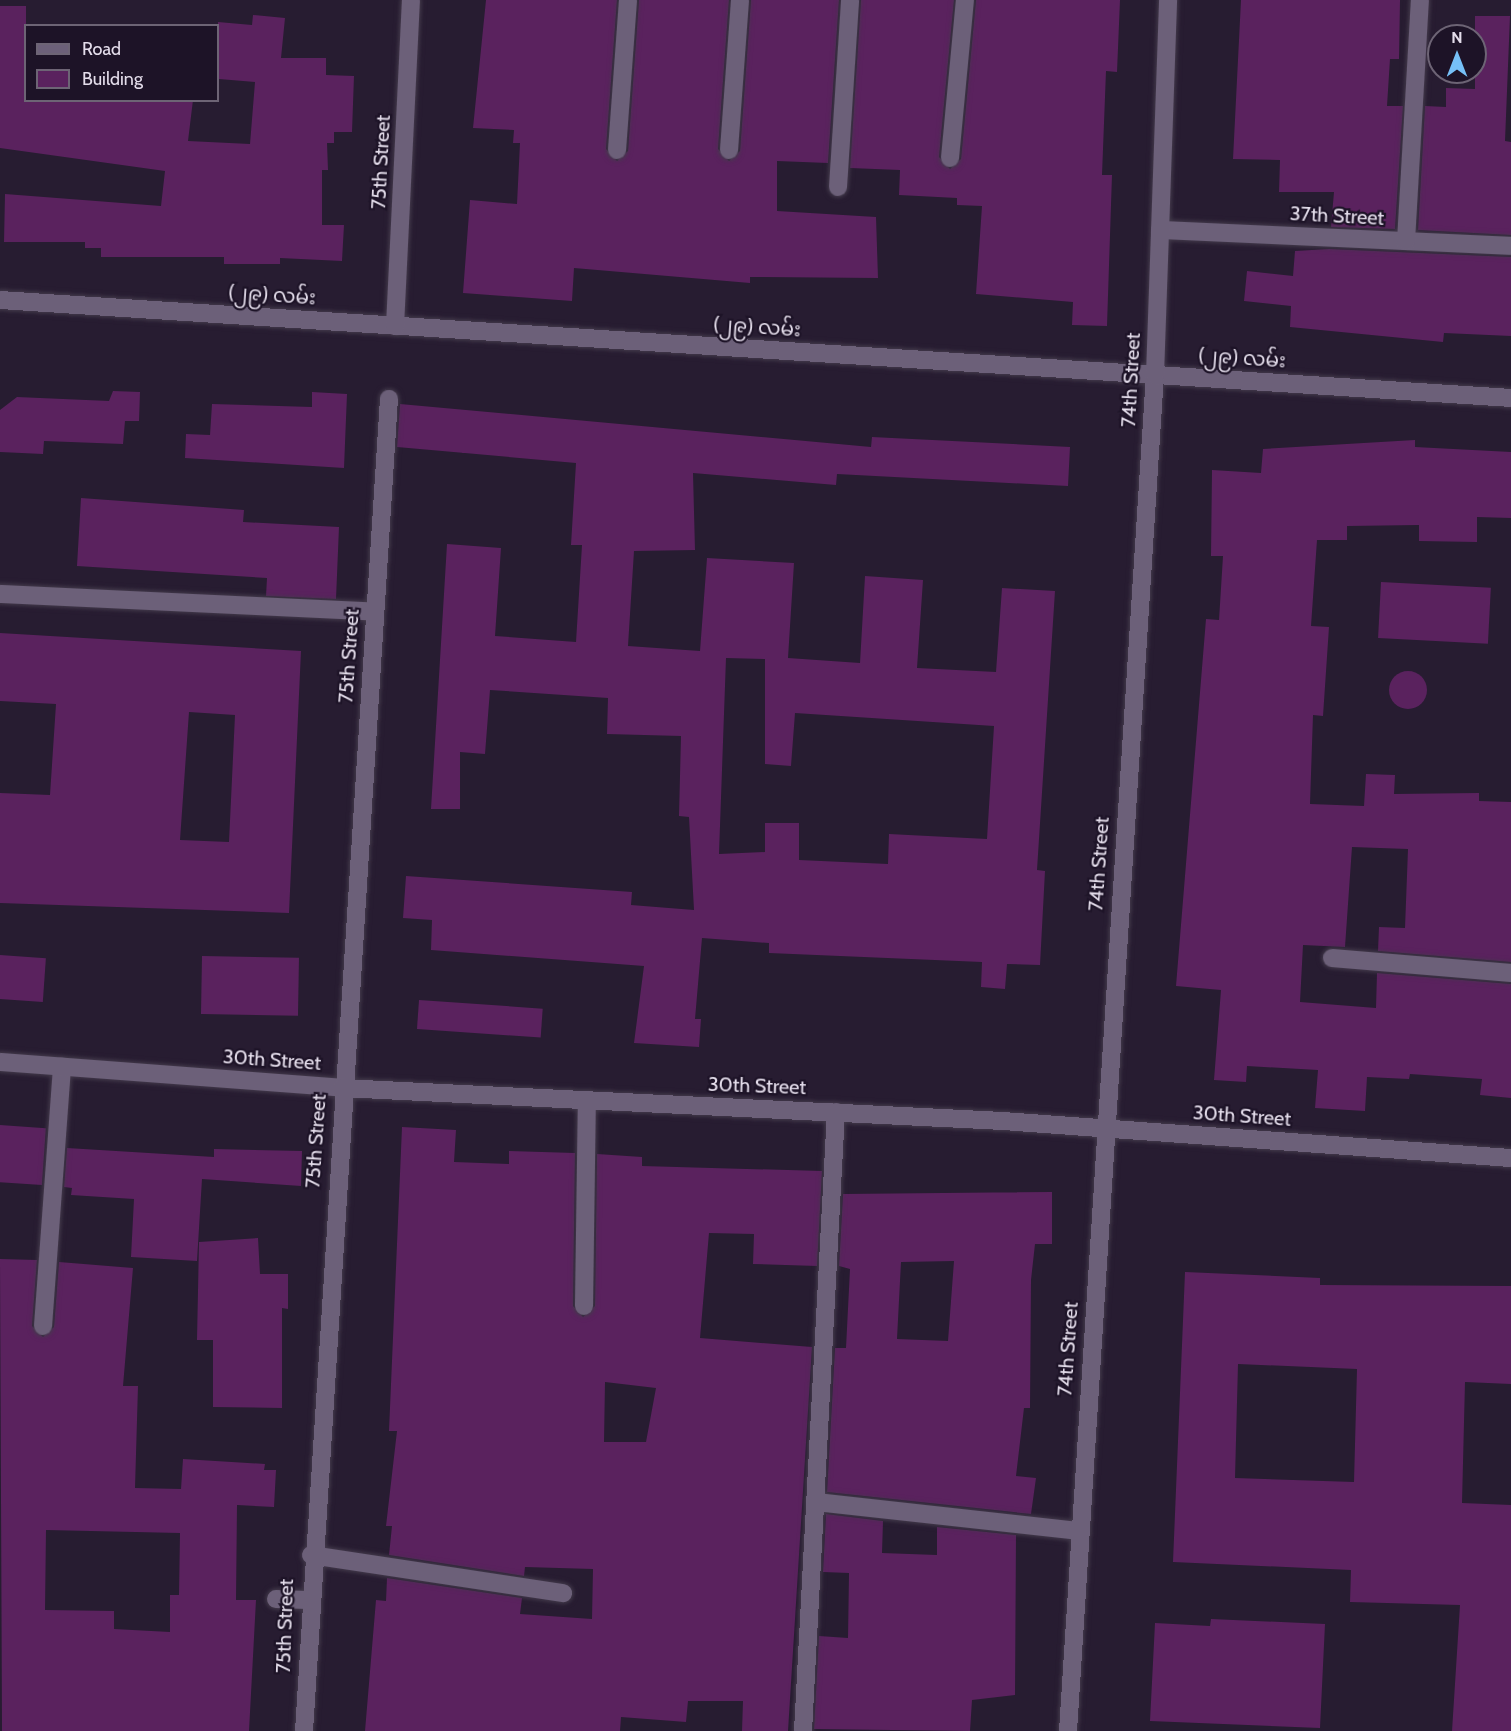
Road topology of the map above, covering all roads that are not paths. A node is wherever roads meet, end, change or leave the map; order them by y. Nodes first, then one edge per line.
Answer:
1 (411, 0) edge
2 (628, 0) edge
3 (740, 0) edge
4 (850, 0) edge
5 (964, 0) edge
6 (1168, 0) edge
7 (1420, 0) edge
8 (617, 150) dead end
9 (729, 150) dead end
10 (950, 158) dead end
11 (838, 187) dead end
12 (1160, 230) junction
13 (1406, 242) junction
14 (1511, 246) edge
15 (0, 300) edge
16 (395, 326) junction
17 (1155, 375) junction
18 (1511, 398) edge
19 (389, 399) dead end
20 (0, 594) edge
21 (375, 612) junction
22 (1332, 958) dead end
23 (1511, 973) edge
24 (0, 1062) edge
25 (62, 1067) junction
26 (342, 1088) junction
27 (587, 1101) junction
28 (836, 1112) junction
29 (1104, 1129) junction
30 (1511, 1158) edge
31 (584, 1306) dead end
32 (43, 1326) dead end
33 (816, 1502) junction
34 (1080, 1531) junction
35 (311, 1555) junction
36 (563, 1593) dead end
37 (276, 1599) dead end
38 (308, 1600) junction
39 (304, 1731) edge
40 (803, 1731) edge
41 (1068, 1731) edge

1 - 16 street, 75th Street
2 - 8 street
3 - 9 street
4 - 11 street
5 - 10 street
6 - 12 street, 74th Street
7 - 13 street
12 - 13 street, 37th Street
12 - 17 street, 74th Street
13 - 14 street, 37th Street
15 - 16 street, (၂၉) လမ်း
16 - 17 street, (၂၉) လမ်း
17 - 18 street, (၂၉) လမ်း
17 - 29 street, 74th Street
19 - 21 street, 75th Street
20 - 21 street
21 - 26 street, 75th Street
22 - 23 street
24 - 25 street, 30th Street
25 - 26 street, 30th Street
25 - 32 street
26 - 27 street, 30th Street
26 - 35 street, 75th Street
27 - 28 street, 30th Street
27 - 31 street
28 - 29 street, 30th Street
28 - 33 street
29 - 30 street, 30th Street
29 - 34 street, 74th Street
33 - 34 street
33 - 40 street
34 - 41 street, 74th Street
35 - 36 street
35 - 38 street, 75th Street
37 - 38 street
38 - 39 street, 75th Street

